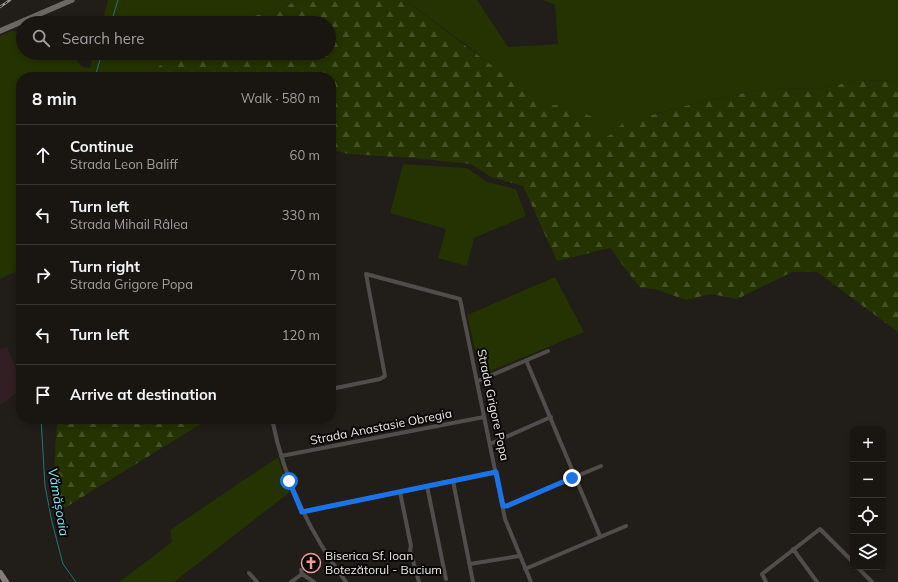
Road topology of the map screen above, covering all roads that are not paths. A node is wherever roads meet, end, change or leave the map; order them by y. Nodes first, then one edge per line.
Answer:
1 (72, 0) edge
2 (35, 16) edge
3 (16, 24) edge
4 (0, 31) edge
5 (548, 351) dead end
6 (526, 360) junction
7 (478, 381) junction
8 (336, 388) edge
9 (484, 417) junction
10 (551, 417) junction
11 (273, 424) edge
12 (490, 444) junction
13 (281, 456) junction
14 (601, 466) dead end
15 (496, 472) junction
16 (576, 477) junction
17 (453, 481) junction
18 (427, 486) junction
19 (400, 492) junction
20 (503, 506) junction
21 (302, 512) junction
22 (626, 526) dead end
23 (600, 536) junction
24 (793, 549) junction
25 (519, 556) junction
26 (850, 559) edge
27 (470, 564) junction
28 (525, 569) junction
29 (861, 570) edge
30 (0, 573) edge
31 (249, 573) dead end
32 (446, 578) dead end
33 (6, 582) edge
34 (257, 582) edge
35 (291, 582) edge
36 (314, 582) edge
37 (346, 582) edge
38 (419, 582) edge
39 (473, 582) edge
40 (531, 582) edge
41 (766, 582) edge
42 (817, 582) edge
43 (872, 582) edge

1 - 2 main road
3 - 4 main road
5 - 6 street
6 - 7 street
6 - 10 street
7 - 8 street, Strada Grigore Popa
7 - 9 street, Strada Grigore Popa
9 - 12 street, Strada Grigore Popa
9 - 13 street, Strada Anastasie Obregia
10 - 12 street
10 - 16 street
11 - 13 street
12 - 15 street, Strada Grigore Popa
13 - 21 street
14 - 16 street
15 - 17 street
15 - 20 street, Strada Grigore Popa
16 - 20 street
16 - 23 street
17 - 18 street
17 - 27 street
18 - 19 street
18 - 32 street
19 - 21 street
19 - 38 street
20 - 25 street, Strada Grigore Popa
21 - 37 street
22 - 23 street
23 - 28 street
24 - 26 street
24 - 41 street
24 - 42 street
25 - 27 street
25 - 28 street, Strada Grigore Popa
27 - 39 street
28 - 40 street, Strada Grigore Popa
29 - 43 street
30 - 33 main road
31 - 34 street
35 - 36 street

